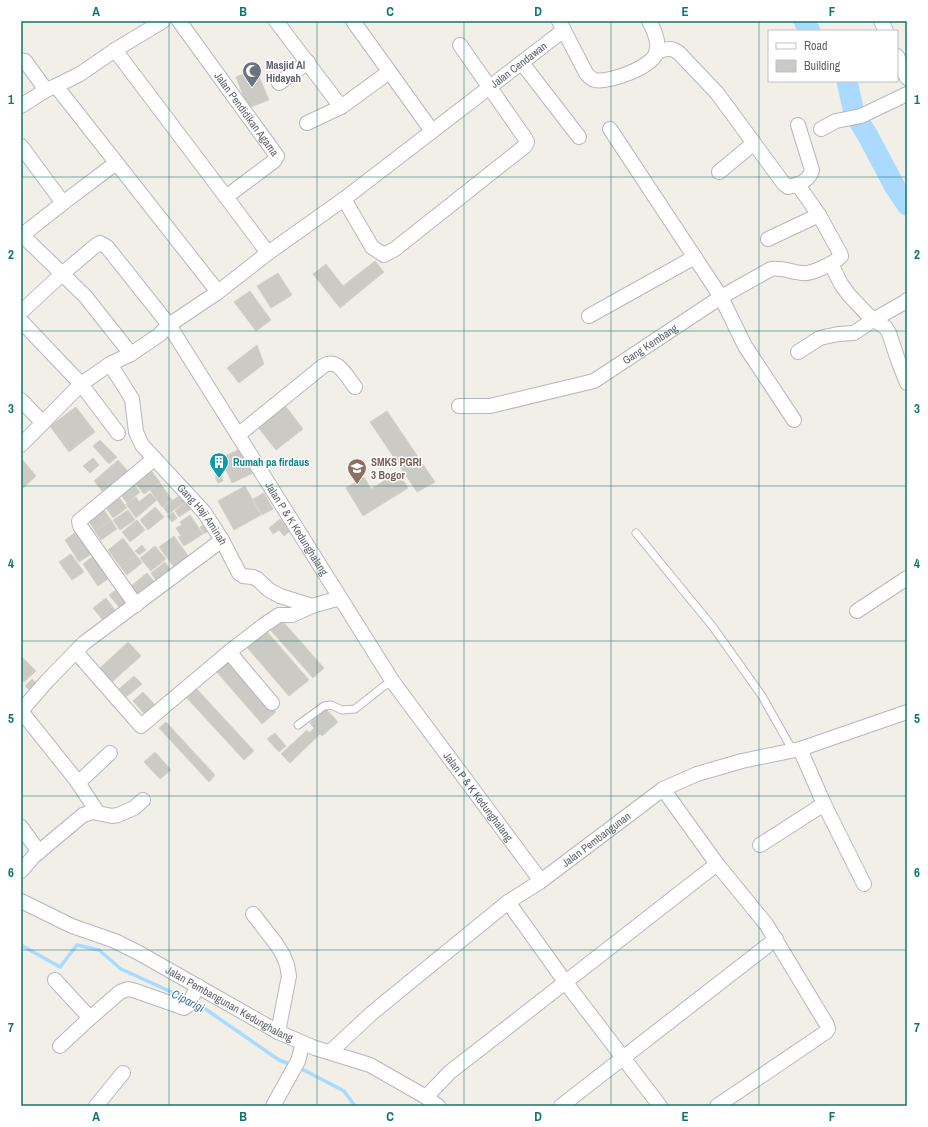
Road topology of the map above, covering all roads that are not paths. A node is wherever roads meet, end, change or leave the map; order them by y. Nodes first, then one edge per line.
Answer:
1 (163, 21) edge
2 (179, 21) edge
3 (276, 21) edge
4 (353, 21) edge
5 (649, 21) edge
6 (881, 21) edge
7 (562, 26) edge
8 (886, 30) edge
9 (460, 45) dead end
10 (115, 50) junction
11 (656, 52) junction
12 (898, 58) edge
13 (21, 60) edge
14 (308, 62) junction
15 (522, 63) junction
16 (389, 72) junction
17 (907, 78) edge
18 (279, 83) dead end
19 (489, 87) junction
20 (51, 88) junction
21 (907, 94) edge
22 (21, 106) edge
23 (341, 106) junction
24 (306, 122) dead end
25 (798, 125) dead end
26 (610, 129) dead end
27 (821, 129) dead end
28 (432, 130) junction
29 (579, 137) dead end
30 (754, 143) junction
31 (21, 146) edge
32 (116, 163) junction
33 (719, 172) dead end
34 (798, 185) junction
35 (226, 197) junction
36 (344, 199) junction
37 (63, 203) junction
38 (819, 215) junction
39 (21, 235) edge
40 (768, 239) dead end
41 (268, 253) junction
42 (695, 257) junction
43 (831, 264) junction
44 (62, 274) junction
45 (218, 292) junction
46 (721, 297) junction
47 (907, 300) edge
48 (21, 312) edge
49 (589, 316) dead end
50 (873, 320) junction
51 (21, 322) edge
52 (169, 325) junction
53 (798, 352) dead end
54 (131, 354) junction
55 (110, 364) junction
56 (906, 380) edge
57 (81, 384) junction
58 (355, 387) dead end
59 (21, 400) edge
60 (459, 406) dead end
61 (794, 420) dead end
62 (43, 423) junction
63 (118, 433) dead end
64 (238, 435) junction
65 (21, 445) edge
66 (154, 459) junction
67 (636, 533) dead end
68 (222, 540) junction
69 (907, 578) edge
70 (340, 598) junction
71 (136, 605) junction
72 (312, 606) junction
73 (857, 611) dead end
74 (76, 652) junction
75 (229, 652) junction
76 (393, 682) junction
77 (272, 702) dead end
78 (21, 711) edge
79 (907, 712) edge
80 (298, 725) dead end
81 (796, 750) junction
82 (110, 753) dead end
83 (78, 782) junction
84 (663, 789) junction
85 (143, 800) dead end
86 (824, 804) junction
87 (98, 813) junction
88 (21, 827) edge
89 (760, 845) dead end
90 (38, 852) junction
91 (717, 864) junction
92 (21, 871) edge
93 (541, 881) junction
94 (864, 884) dead end
95 (21, 901) edge
96 (508, 902) junction
97 (253, 914) dead end
98 (776, 939) junction
99 (55, 980) dead end
100 (566, 983) junction
101 (197, 988) junction
102 (90, 1018) junction
103 (278, 1032) junction
104 (303, 1043) junction
105 (60, 1046) dead end
106 (330, 1052) junction
107 (624, 1057) junction
108 (123, 1073) dead end
109 (426, 1096) junction
110 (656, 1104) edge
111 (96, 1106) edge
112 (273, 1106) edge
113 (438, 1106) edge
114 (561, 1106) edge
115 (717, 1106) edge

1 - 10 street
2 - 35 street, Jalan Pendidikan Agama
3 - 14 street
4 - 16 street
5 - 11 street
6 - 8 street
7 - 11 street, Jalan Cendawan
7 - 15 street, Jalan Cendawan
9 - 19 street
10 - 20 street
10 - 35 street
11 - 30 street
12 - 17 street
13 - 20 street
14 - 18 street
14 - 23 street
15 - 19 street, Jalan Cendawan
15 - 29 street
16 - 23 street
16 - 28 street
19 - 28 street, Jalan Cendawan
19 - 36 street
20 - 22 street
20 - 32 street
21 - 27 street
23 - 24 street
25 - 34 street
26 - 42 street
28 - 36 street, Jalan Cendawan
30 - 33 street
30 - 34 street
31 - 37 street
32 - 37 street
32 - 45 street
34 - 38 street
35 - 41 street
36 - 41 street, Jalan Cendawan
37 - 39 street
38 - 40 street
38 - 43 street
39 - 44 street
41 - 45 street, Jalan Cendawan
42 - 46 street
42 - 49 street
43 - 46 street, Gang Kembang
43 - 50 street
44 - 48 street, Jalan P & K Kedunghalang
44 - 52 street, Jalan P & K Kedunghalang
44 - 54 street
45 - 52 street, Jalan Cendawan
46 - 60 street, Gang Kembang
46 - 61 street
47 - 50 street
50 - 53 street
50 - 56 street
51 - 57 street
52 - 54 street, Jalan Cendawan
52 - 64 street, Jalan P & K Kedunghalang
54 - 55 street, Jalan Cendawan
55 - 57 street, Jalan Cendawan
55 - 66 street, Gang Haji Aminah
57 - 62 street, Jalan Cendawan
57 - 63 street
58 - 64 street
59 - 62 street
62 - 65 street, Jalan Cendawan
64 - 70 street, Jalan P & K Kedunghalang
66 - 68 street, Gang Haji Aminah
66 - 71 street
67 - 81 lane
68 - 71 street
68 - 72 street, Gang Haji Aminah
69 - 73 street
70 - 72 street
70 - 76 street, Jalan P & K Kedunghalang
71 - 74 street
72 - 75 street
74 - 75 street
74 - 78 street
75 - 77 street
76 - 80 lane
76 - 93 street, Jalan P & K Kedunghalang
78 - 83 street
79 - 81 street, Jalan Pembangunan
81 - 84 street, Jalan Pembangunan
81 - 86 street
82 - 83 street
83 - 87 street
84 - 91 street
84 - 93 street, Jalan Pembangunan
85 - 87 street
86 - 89 street
86 - 94 street
87 - 90 street
88 - 90 street
90 - 92 street
91 - 98 street
91 - 100 street
93 - 96 street, Jalan Pembangunan
95 - 101 street, Jalan Pembangunan Kedunghalang
96 - 100 street
96 - 106 street, Jalan Pembangunan
97 - 103 street
98 - 107 street
98 - 115 street
99 - 102 street
100 - 107 street
100 - 109 street
101 - 102 street
101 - 103 street, Jalan Pembangunan Kedunghalang
102 - 105 street
103 - 104 street, Jalan Pembangunan Kedunghalang
104 - 106 street, Jalan Pembangunan Kedunghalang
104 - 112 street
106 - 109 street, Jalan Pembangunan Kedunghalang
107 - 110 street
107 - 114 street
108 - 111 street
109 - 113 street, Jalan Pembangunan Kedunghalang

